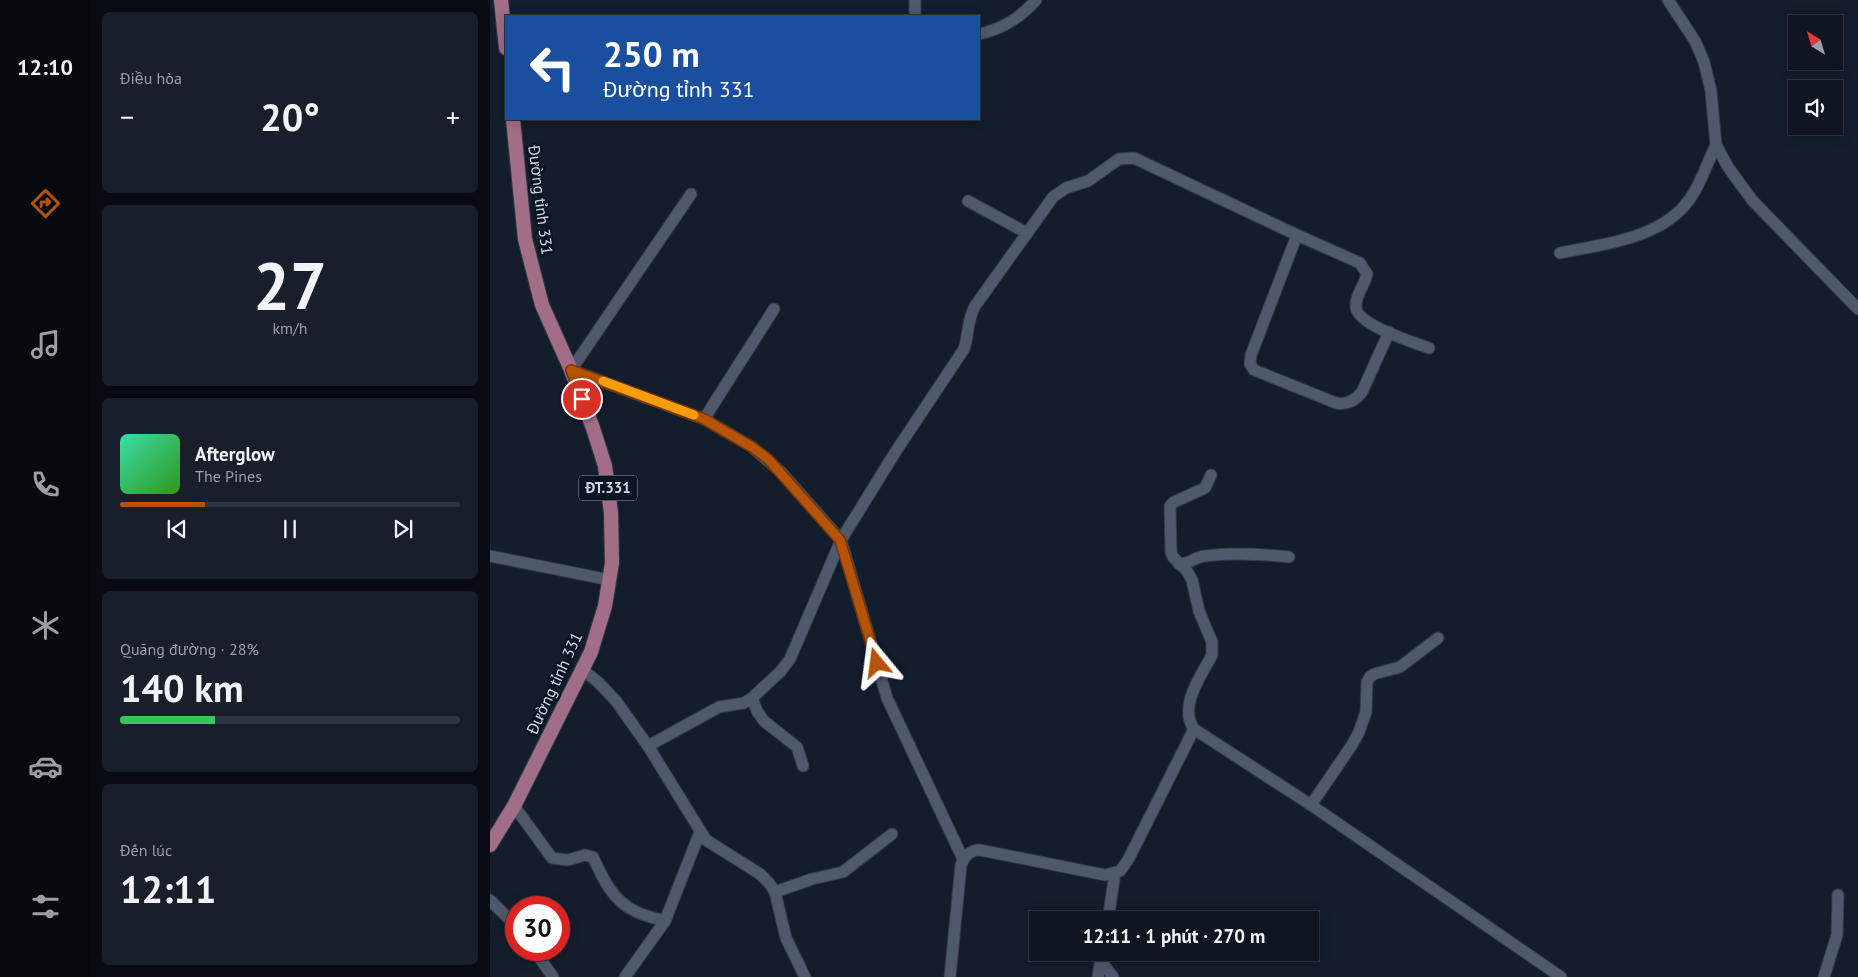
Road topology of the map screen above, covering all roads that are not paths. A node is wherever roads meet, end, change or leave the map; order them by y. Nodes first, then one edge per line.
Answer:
1 (502, 0) edge
2 (915, 0) edge
3 (1036, 0) edge
4 (1668, 0) edge
5 (915, 15) edge
6 (505, 27) edge
7 (980, 34) edge
8 (513, 120) edge
9 (1716, 145) junction
10 (691, 194) dead end
11 (968, 201) dead end
12 (1026, 233) junction
13 (1297, 235) junction
14 (1560, 253) dead end
15 (774, 309) dead end
16 (1858, 309) edge
17 (1389, 332) junction
18 (1429, 348) dead end
19 (571, 370) junction
20 (704, 419) junction
21 (1211, 475) dead end
22 (840, 540) junction
23 (490, 556) edge
24 (1288, 557) dead end
25 (1179, 564) junction
26 (610, 580) junction
27 (1438, 638) dead end
28 (582, 669) junction
29 (752, 698) junction
30 (1194, 729) junction
31 (648, 746) junction
32 (803, 766) dead end
33 (1311, 805) junction
34 (514, 806) junction
35 (700, 832) junction
36 (892, 834) dead end
37 (490, 845) edge
38 (963, 859) junction
39 (1115, 873) junction
40 (774, 892) junction
41 (1838, 895) dead end
42 (490, 900) edge
43 (1109, 911) edge
44 (505, 915) edge
45 (665, 921) junction
46 (542, 961) edge
47 (1100, 961) edge
48 (1104, 961) edge
49 (553, 977) edge
50 (625, 977) edge
51 (805, 977) edge
52 (950, 977) edge
53 (1098, 977) edge
54 (1113, 977) edge
55 (1561, 977) edge
56 (1824, 977) edge

1 - 6 main road
2 - 5 street
3 - 7 street
4 - 9 street
8 - 19 main road, Đường tỉnh 331 / ĐT.331
9 - 14 street
9 - 16 street
10 - 19 street
11 - 12 street
12 - 13 street
12 - 22 street
13 - 17 street
13 - 17 street
15 - 20 street
17 - 18 street
19 - 20 street
19 - 26 main road, Đường tỉnh 331 / ĐT.331
20 - 22 street
21 - 25 street
22 - 29 street
22 - 38 street
23 - 26 street
24 - 25 street
25 - 30 street
26 - 28 main road, Đường tỉnh 331 / ĐT.331
27 - 33 street
28 - 31 street
28 - 34 main road, Đường tỉnh 331 / ĐT.331
29 - 31 street
29 - 32 street
30 - 33 street
30 - 39 street
31 - 35 street
33 - 55 street
34 - 37 main road, Đường tỉnh 331 / ĐT.331
34 - 45 street
35 - 40 street
35 - 45 street
36 - 40 street
38 - 39 street
38 - 52 street
39 - 43 street
40 - 51 street
41 - 56 street
42 - 44 street
45 - 50 street
46 - 49 street
47 - 53 street
48 - 54 street

